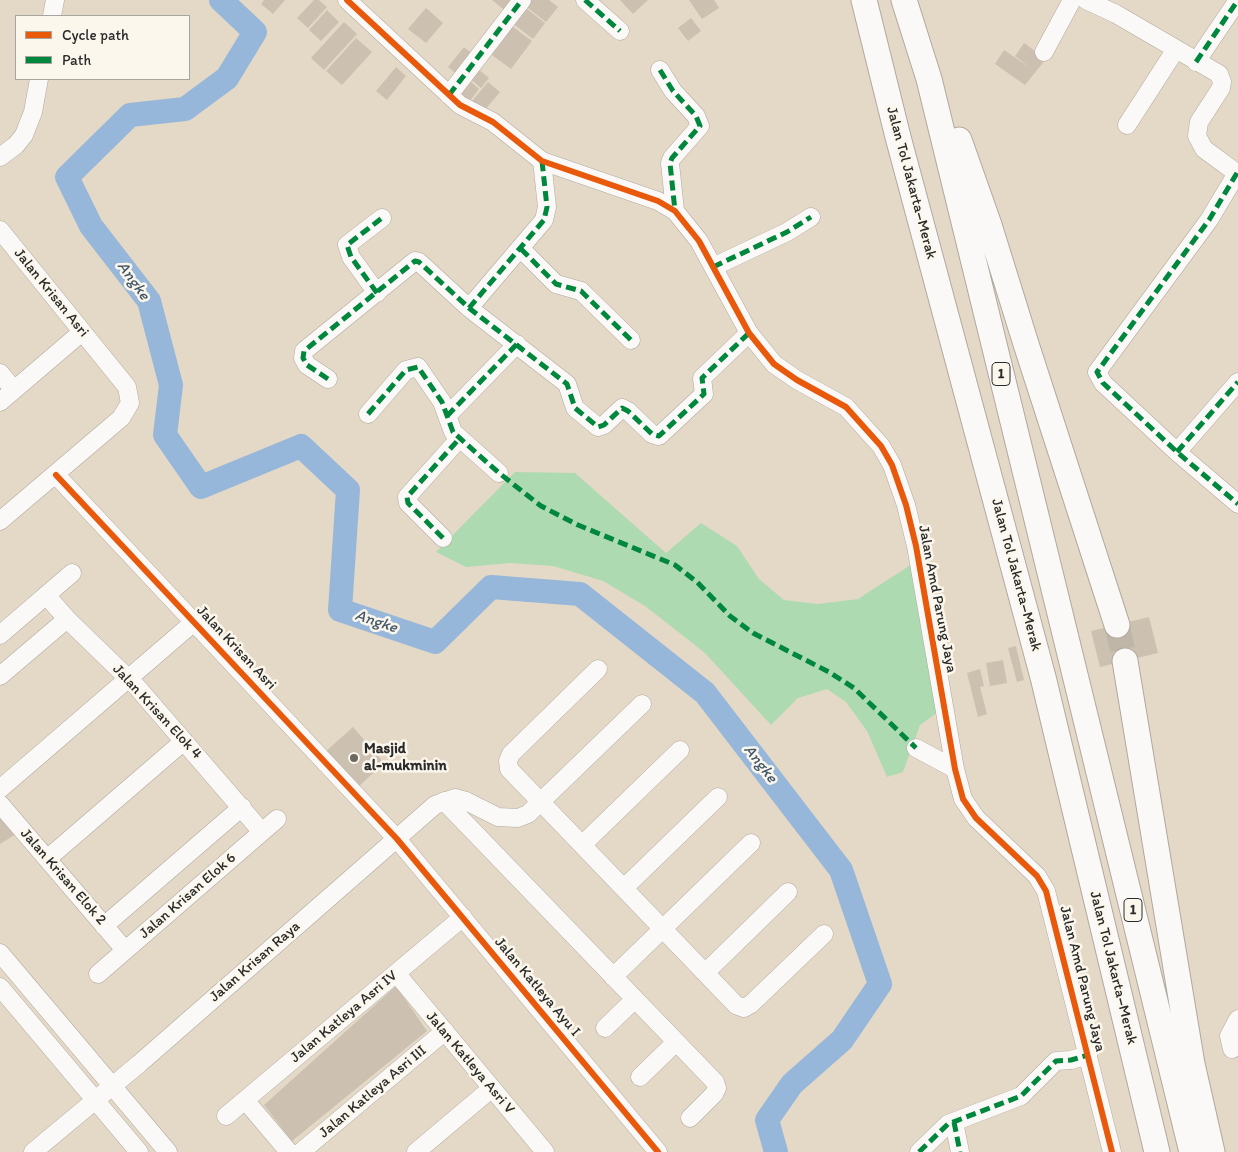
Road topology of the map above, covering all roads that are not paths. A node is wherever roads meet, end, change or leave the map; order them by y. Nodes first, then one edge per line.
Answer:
1 (55, 0) edge
2 (347, 0) edge
3 (522, 0) edge
4 (585, 0) edge
5 (864, 0) edge
6 (904, 0) edge
7 (1072, 0) edge
8 (1086, 0) edge
9 (1238, 0) edge
10 (52, 15) edge
11 (620, 31) dead end
12 (1176, 50) junction
13 (1044, 52) dead end
14 (1196, 62) junction
15 (660, 70) dead end
16 (930, 79) junction
17 (39, 80) edge
18 (449, 95) junction
19 (1127, 125) dead end
20 (0, 157) edge
21 (542, 160) junction
22 (1238, 174) edge
23 (675, 211) junction
24 (811, 217) dead end
25 (382, 218) dead end
26 (0, 230) edge
27 (521, 249) junction
28 (713, 267) junction
29 (377, 293) junction
30 (469, 308) junction
31 (82, 332) junction
32 (749, 333) junction
33 (631, 340) dead end
34 (517, 344) junction
35 (0, 373) edge
36 (328, 379) dead end
37 (1238, 382) edge
38 (14, 390) junction
39 (0, 402) edge
40 (368, 414) dead end
41 (447, 416) junction
42 (459, 439) junction
43 (1177, 452) junction
44 (499, 473) dead end
45 (56, 475) junction
46 (1238, 504) edge
47 (0, 521) edge
48 (443, 538) dead end
49 (72, 572) dead end
50 (46, 595) junction
51 (67, 619) junction
52 (194, 622) junction
53 (1117, 625) tunnel mouth
54 (0, 635) edge
55 (1126, 661) tunnel mouth
56 (598, 669) dead end
57 (0, 676) edge
58 (128, 678) junction
59 (642, 704) dead end
60 (184, 740) junction
61 (916, 748) dead end
62 (680, 750) dead end
63 (955, 769) junction
64 (0, 789) edge
65 (718, 797) dead end
66 (444, 801) junction
67 (541, 801) junction
68 (0, 804) edge
69 (242, 807) junction
70 (277, 819) dead end
71 (262, 832) junction
72 (397, 838) junction
73 (751, 844) dead end
74 (582, 845) junction
75 (47, 859) junction
76 (624, 888) junction
77 (788, 892) dead end
78 (463, 917) junction
79 (104, 926) junction
80 (663, 929) junction
81 (824, 934) dead end
82 (125, 950) junction
83 (0, 953) edge
84 (705, 972) junction
85 (396, 973) junction
86 (98, 974) dead end
87 (614, 977) junction
88 (0, 987) edge
89 (634, 999) junction
90 (1238, 1019) edge
91 (605, 1028) dead end
92 (444, 1031) junction
93 (676, 1042) junction
94 (1232, 1049) dead end
95 (1088, 1054) junction
96 (640, 1077) dead end
97 (112, 1086) junction
98 (492, 1088) junction
99 (95, 1100) junction
100 (245, 1100) junction
101 (226, 1116) dead end
102 (690, 1118) dead end
103 (954, 1122) junction
104 (33, 1152) edge
105 (139, 1152) edge
106 (168, 1152) edge
107 (289, 1152) edge
108 (301, 1152) edge
109 (416, 1152) edge
110 (545, 1152) edge
111 (658, 1152) edge
112 (920, 1152) edge
113 (960, 1152) edge
114 (1112, 1152) edge
115 (1157, 1152) edge
116 (1192, 1152) edge
117 (1212, 1152) edge

1 - 10 street
2 - 18 street, Jalan Amd Parung Jaya
3 - 18 street
4 - 11 street
5 - 115 highway, Jalan Tol Jakarta–Merak / 1
6 - 16 highway, 1
7 - 13 street
8 - 12 street
9 - 14 street
12 - 14 street
12 - 19 street
14 - 22 street
15 - 23 street
16 - 53 highway
16 - 116 highway, 1
17 - 20 street
18 - 21 street, Jalan Amd Parung Jaya
21 - 23 street, Jalan Amd Parung Jaya
21 - 27 street
22 - 43 street
23 - 28 street, Jalan Amd Parung Jaya
24 - 28 street
25 - 29 street
26 - 31 street, Jalan Krisan Asri
27 - 30 street
27 - 33 street
28 - 32 street, Jalan Amd Parung Jaya
29 - 30 street
29 - 36 street
30 - 34 street
31 - 38 street
31 - 45 street, Jalan Krisan Asri
32 - 34 street
32 - 63 street, Jalan Amd Parung Jaya
34 - 41 street
35 - 38 street
37 - 43 street
38 - 39 street
40 - 41 street
41 - 42 street
42 - 44 street
42 - 48 street
43 - 46 street
45 - 47 street
45 - 52 street, Jalan Krisan Asri
49 - 50 street
50 - 51 street, Jalan Krisan Elok 4
50 - 54 street
51 - 57 street
51 - 58 street, Jalan Krisan Elok 4
52 - 58 street
52 - 72 street, Jalan Krisan Asri
55 - 117 highway
56 - 67 street
58 - 60 street, Jalan Krisan Elok 4
58 - 64 street
59 - 67 street
60 - 69 street, Jalan Krisan Elok 4
60 - 75 street
61 - 63 street
62 - 74 street
63 - 95 street, Jalan Amd Parung Jaya
65 - 76 street
66 - 67 street
66 - 72 street, Jalan Krisan Raya
66 - 87 street
67 - 74 street
68 - 75 street, Jalan Krisan Elok 2
69 - 71 street, Jalan Krisan Elok 4
69 - 79 street
70 - 71 street, Jalan Krisan Elok 6
71 - 82 street, Jalan Krisan Elok 6
72 - 78 street, Jalan Katleya Ayu I
72 - 97 street, Jalan Krisan Raya
73 - 80 street
74 - 76 street
75 - 79 street, Jalan Krisan Elok 2
76 - 80 street
77 - 84 street
78 - 85 street, Jalan Katleya Asri IV
78 - 111 street, Jalan Katleya Ayu I
79 - 82 street, Jalan Krisan Elok 2
80 - 84 street
80 - 87 street
81 - 84 street
82 - 86 street, Jalan Krisan Elok 6
83 - 97 street
85 - 92 street, Jalan Katleya Asri V
85 - 100 street, Jalan Katleya Asri IV
87 - 89 street
88 - 99 street
89 - 91 street
89 - 93 street
90 - 94 street
92 - 98 street, Jalan Katleya Asri V
92 - 108 street, Jalan Katleya Asri III
93 - 96 street
93 - 102 street
95 - 103 street
95 - 114 street, Jalan Amd Parung Jaya
97 - 99 street, Jalan Krisan Raya
97 - 106 street
98 - 109 street
98 - 110 street, Jalan Katleya Asri V
99 - 104 street, Jalan Krisan Raya
99 - 105 street
100 - 101 street, Jalan Katleya Asri IV
100 - 107 street
103 - 112 street
103 - 113 street

